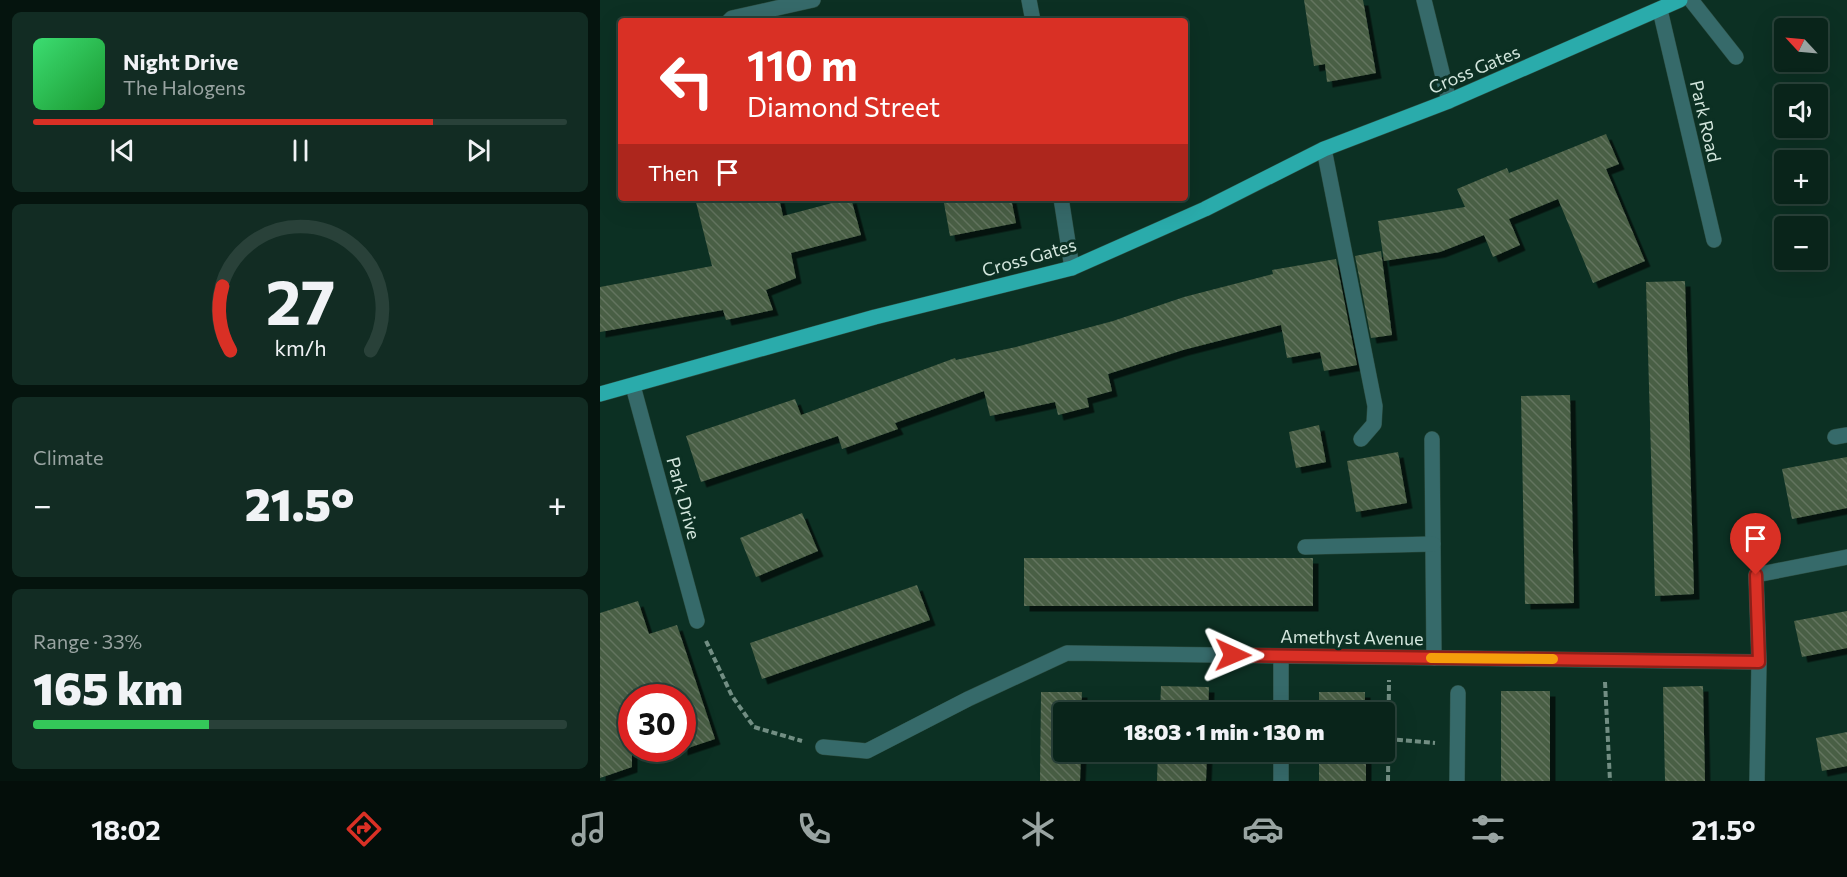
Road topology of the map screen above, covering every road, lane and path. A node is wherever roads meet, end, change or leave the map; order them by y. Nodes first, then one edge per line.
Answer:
1 (813, 0) edge
2 (1029, 0) edge
3 (1424, 0) edge
4 (1680, 0) edge
5 (1691, 0) edge
6 (1660, 10) junction
7 (732, 18) edge
8 (1032, 18) edge
9 (1736, 57) dead end
10 (1449, 101) junction
11 (1324, 149) junction
12 (1061, 201) edge
13 (1714, 240) dead end
14 (1072, 268) junction
15 (633, 386) junction
16 (600, 394) edge
17 (1362, 439) dead end
18 (1432, 439) dead end
19 (1432, 544) junction
20 (1305, 546) dead end
21 (1847, 557) edge
22 (697, 621) joint
23 (1281, 656) junction
24 (1390, 657) junction
25 (1434, 658) junction
26 (1605, 660) junction
27 (1759, 662) junction
28 (1458, 693) dead end
29 (1281, 702) edge
30 (1389, 702) edge
31 (1395, 740) edge
32 (1457, 744) junction
33 (823, 747) joint
34 (1281, 762) edge
35 (1388, 762) edge
36 (1281, 781) edge
37 (1388, 781) edge
38 (1457, 781) edge
39 (1610, 781) edge
40 (1757, 781) edge

1 - 7 street
2 - 8 street
3 - 10 street
4 - 6 main road, Cross Gates
5 - 9 street
6 - 10 main road, Cross Gates
6 - 13 street, Park Road
10 - 11 main road, Cross Gates
11 - 14 main road, Cross Gates
11 - 17 street
12 - 14 street
14 - 15 main road, Cross Gates
15 - 16 main road, Cross Gates
15 - 22 street, Park Drive
18 - 19 street
19 - 20 street
19 - 25 street
21 - 27 street
22 - 33 path
23 - 24 street, Amethyst Avenue
23 - 29 street
23 - 33 street, Amethyst Avenue
24 - 25 street, Amethyst Avenue
24 - 30 path
25 - 26 street, Amethyst Avenue
26 - 27 street, Amethyst Avenue
26 - 39 path
27 - 40 street
28 - 32 street
31 - 32 path
32 - 38 street
34 - 36 street
35 - 37 path

